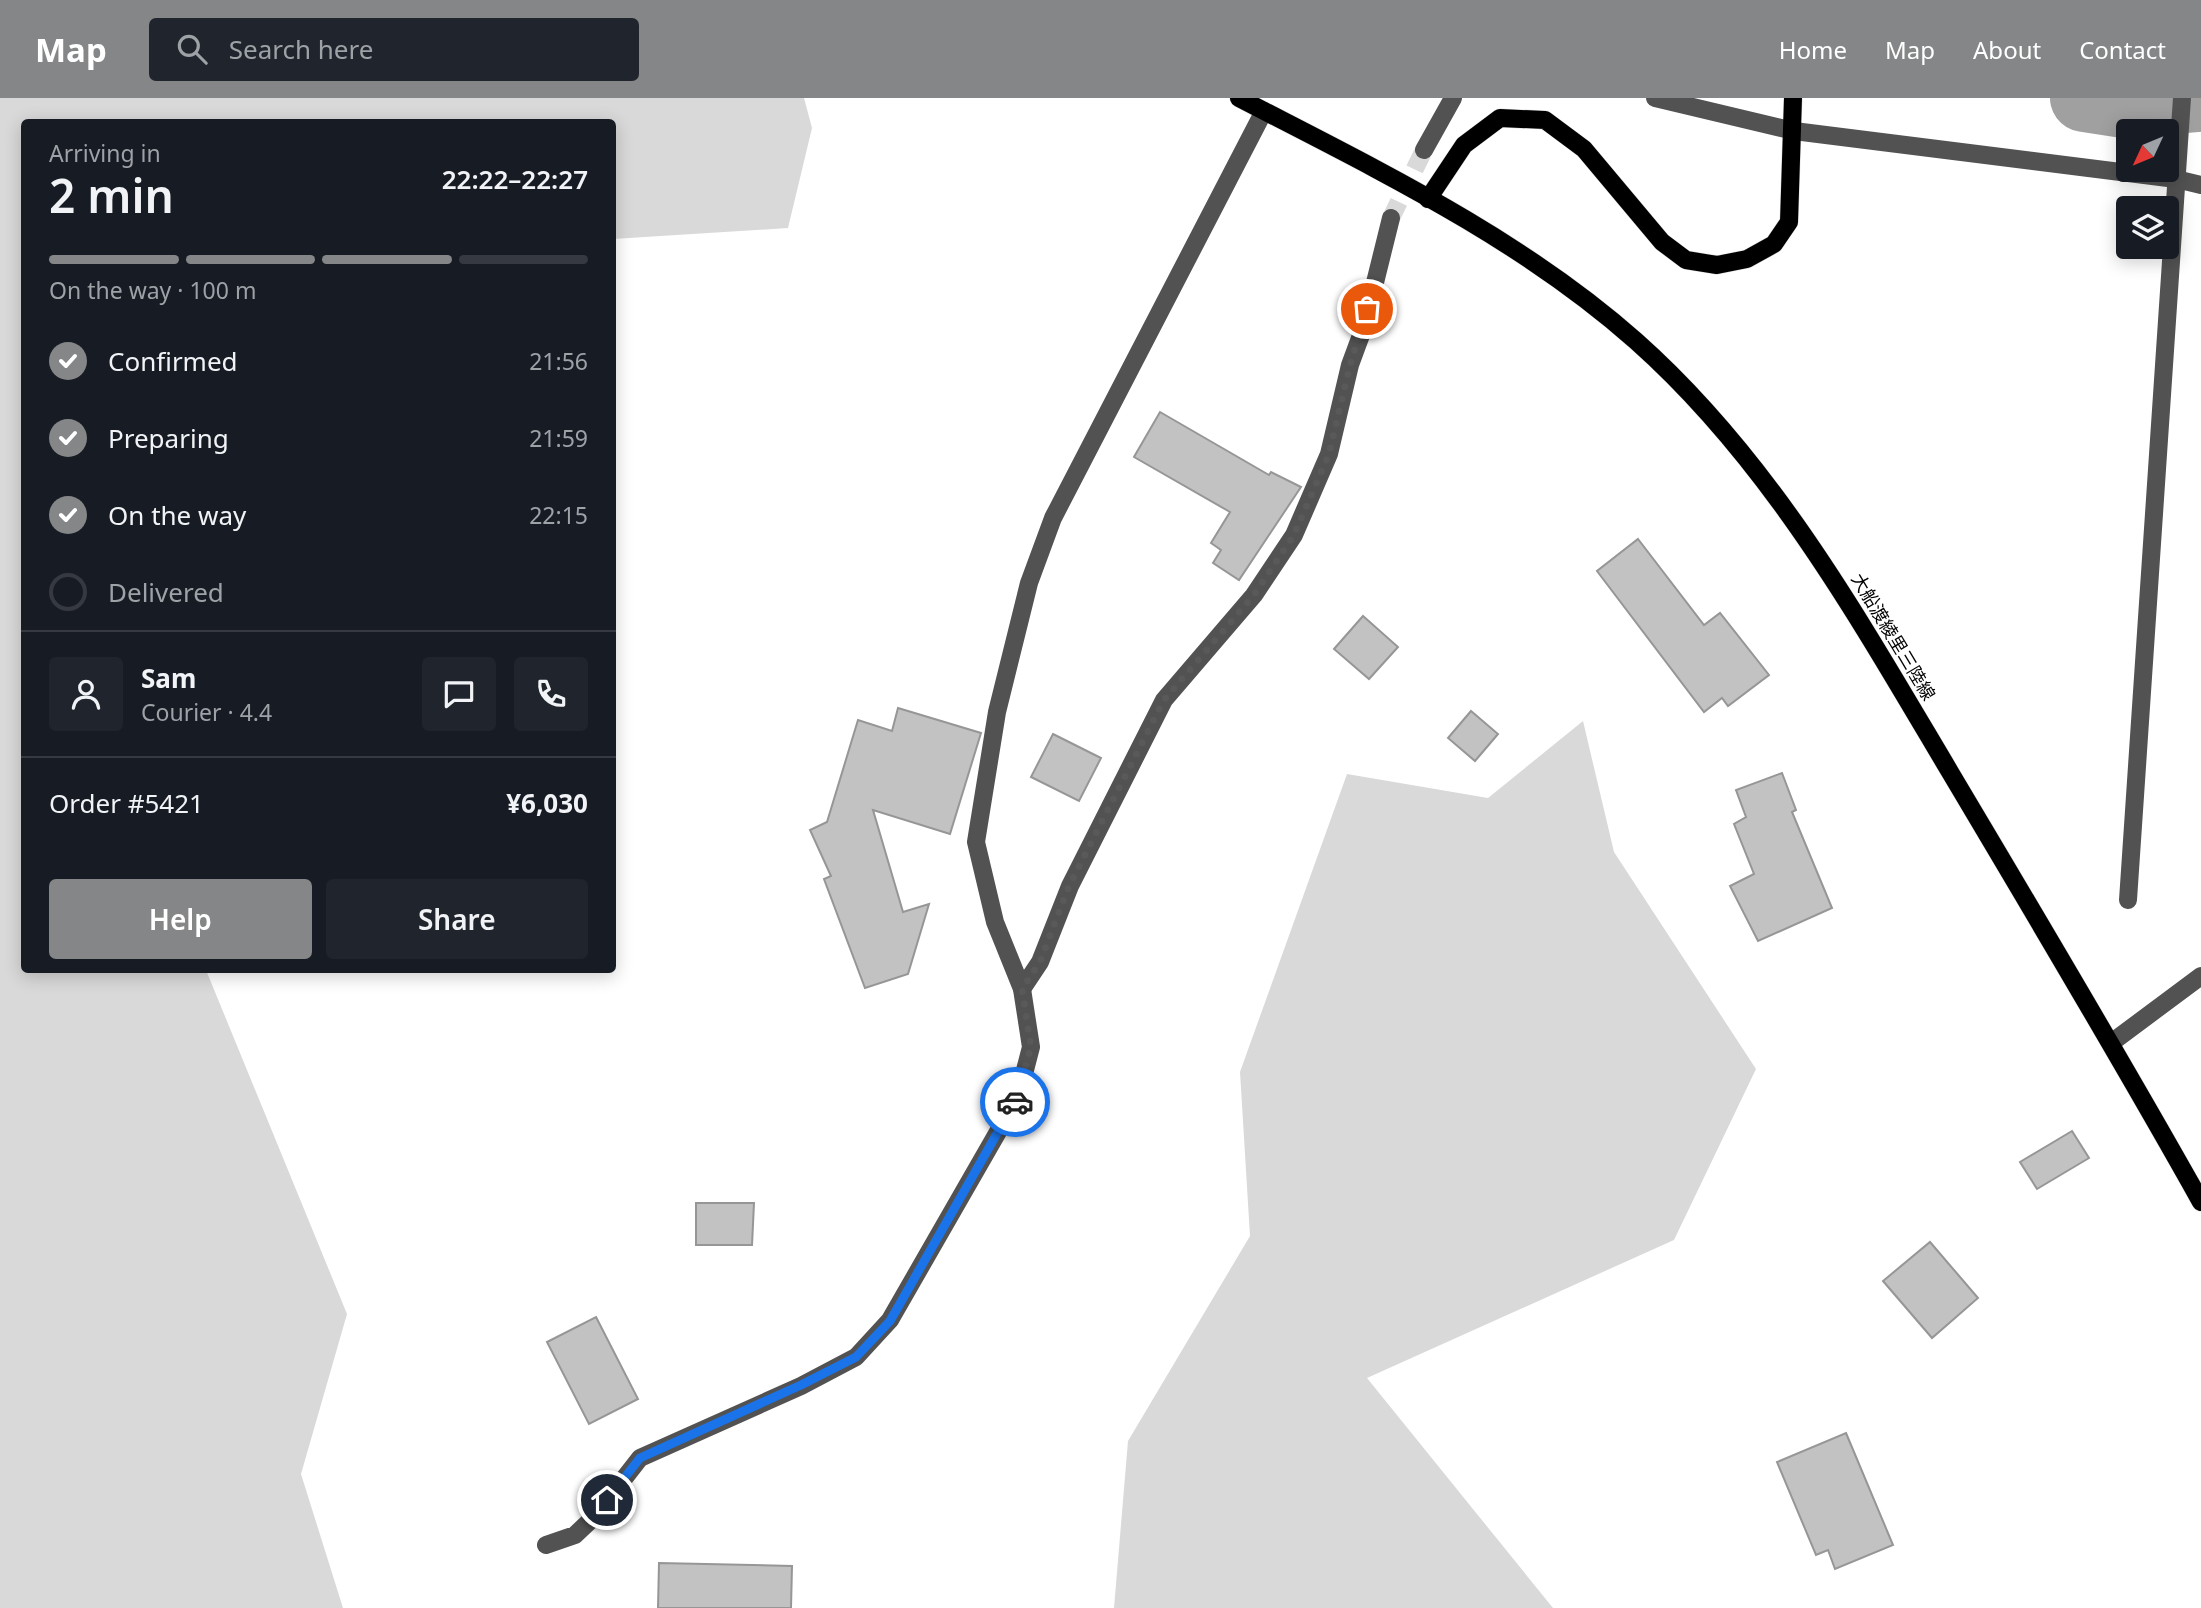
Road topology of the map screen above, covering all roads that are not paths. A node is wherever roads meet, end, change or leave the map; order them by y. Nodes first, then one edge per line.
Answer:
1 (1239, 98) edge
2 (1453, 98) edge
3 (1654, 98) edge
4 (2182, 98) edge
5 (1794, 104) edge
6 (1264, 111) junction
7 (1794, 131) junction
8 (2179, 135) edge
9 (1424, 150) tunnel mouth
10 (2116, 166) edge
11 (2179, 174) edge
12 (2175, 182) edge
13 (2201, 185) edge
14 (1428, 200) junction
15 (1391, 218) tunnel mouth
16 (2129, 900) dead end
17 (2201, 976) edge
18 (1022, 989) junction
19 (2111, 1043) junction
20 (2201, 1202) edge
21 (546, 1545) dead end

1 - 6 main road, 大船渡綾里三陸線
2 - 9 street
3 - 7 street
4 - 8 street
5 - 7 main road
6 - 14 main road, 大船渡綾里三陸線
6 - 18 street
7 - 10 street
7 - 14 main road
11 - 13 street
12 - 16 street
14 - 19 main road, 大船渡綾里三陸線
15 - 18 street
17 - 19 street
18 - 21 street
19 - 20 main road, 大船渡綾里三陸線

